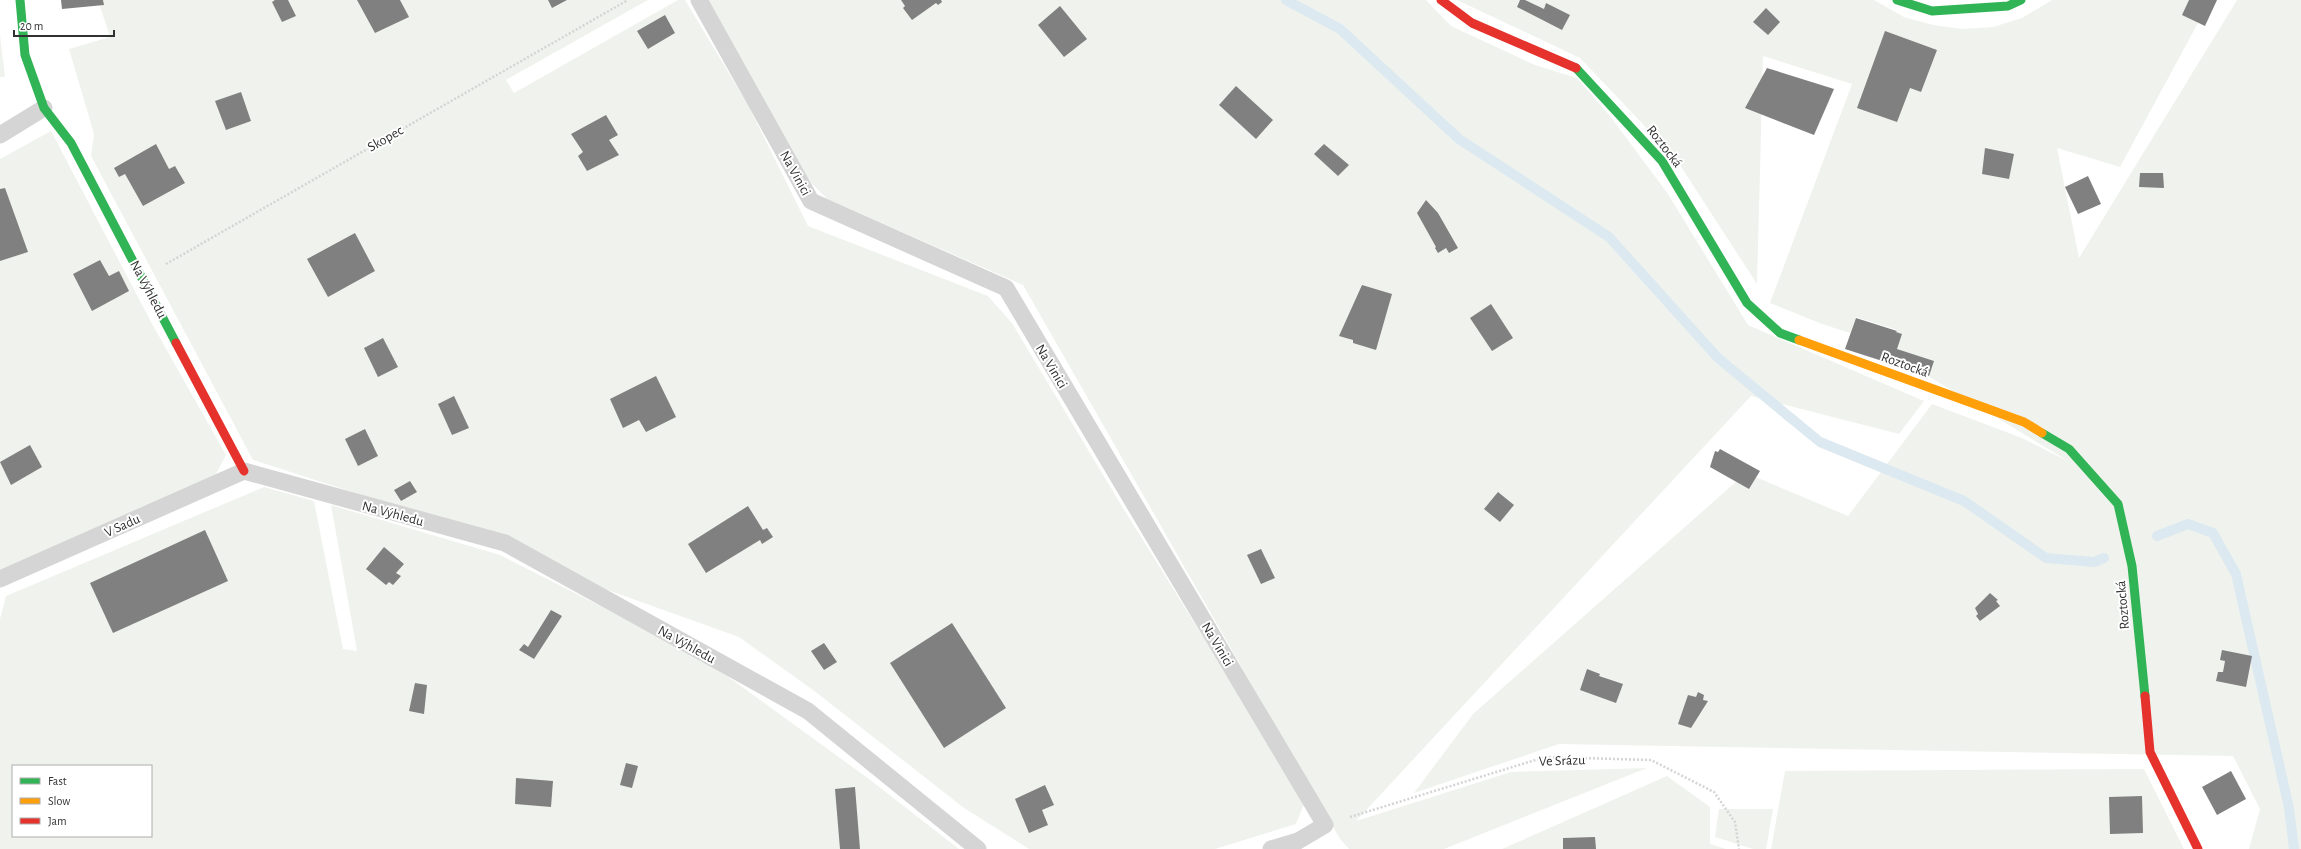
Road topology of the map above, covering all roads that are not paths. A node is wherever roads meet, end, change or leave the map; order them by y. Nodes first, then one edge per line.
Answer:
1 (20, 0) edge
2 (699, 0) edge
3 (1441, 0) edge
4 (1897, 0) edge
5 (2021, 0) edge
6 (44, 108) junction
7 (0, 135) edge
8 (244, 470) junction
9 (0, 579) edge
10 (978, 849) edge
11 (1271, 849) edge
12 (2198, 849) edge

1 - 6 street, Na Výhledu
2 - 11 lane, Na Vinici
3 - 12 street, Roztocká
4 - 5 street
6 - 7 lane
6 - 8 street, Na Výhledu
8 - 9 lane, V Sadu
8 - 10 lane, Na Výhledu

